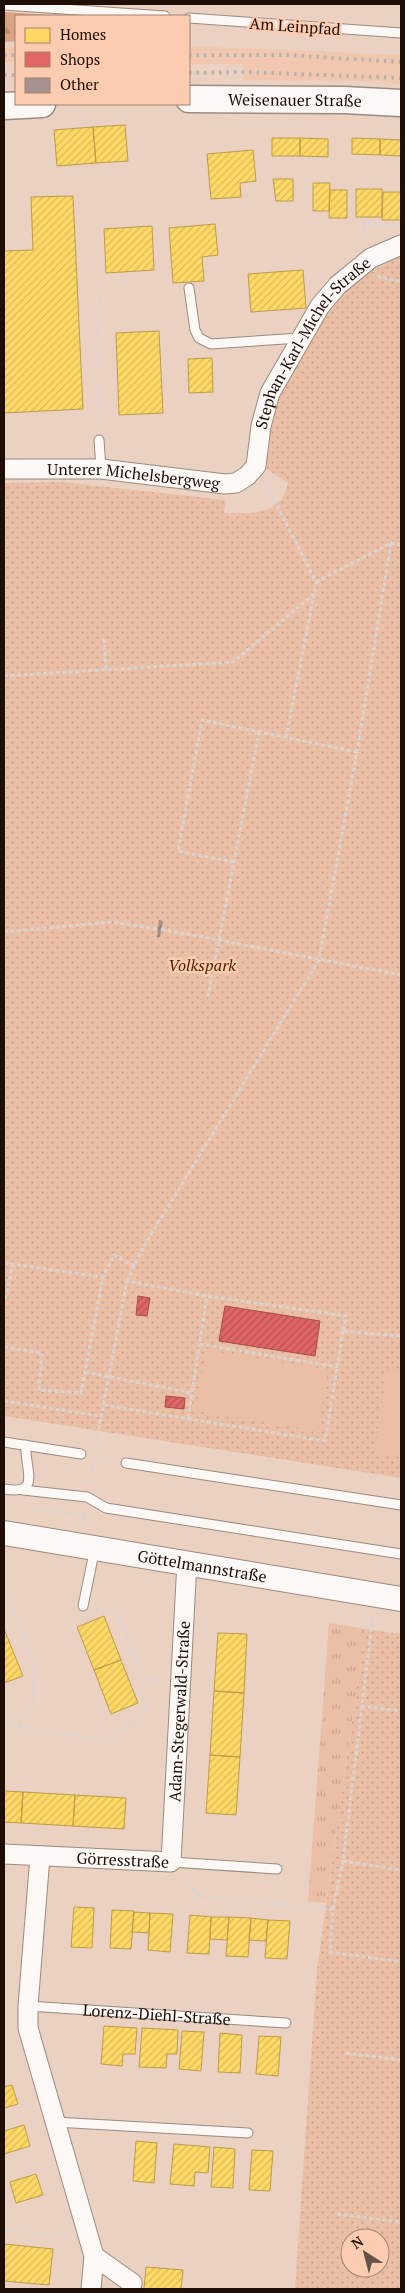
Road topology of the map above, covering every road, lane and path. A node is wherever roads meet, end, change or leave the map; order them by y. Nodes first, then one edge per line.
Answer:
1 (4, 5) edge
2 (150, 15) edge
3 (190, 18) edge
4 (401, 33) edge
5 (190, 99) edge
6 (401, 103) edge
7 (23, 105) edge
8 (4, 106) edge
9 (401, 225) edge
10 (364, 232) dead end
11 (401, 244) edge
12 (189, 288) dead end
13 (101, 290) dead end
14 (300, 338) junction
15 (99, 440) joint
16 (256, 466) junction
17 (101, 469) junction
18 (4, 470) edge
19 (391, 543) junction
20 (401, 545) edge
21 (316, 582) junction
22 (314, 594) junction
23 (104, 639) dead end
24 (106, 670) junction
25 (4, 676) edge
26 (259, 732) junction
27 (286, 738) junction
28 (357, 752) junction
29 (234, 862) junction
30 (4, 932) edge
31 (219, 940) junction
32 (319, 960) junction
33 (401, 975) edge
34 (208, 996) dead end
35 (4, 1263) edge
36 (13, 1264) junction
37 (135, 1266) junction
38 (102, 1277) junction
39 (127, 1281) junction
40 (208, 1296) junction
41 (4, 1305) edge
42 (343, 1331) junction
43 (401, 1336) edge
44 (200, 1344) junction
45 (4, 1347) edge
46 (338, 1367) junction
47 (85, 1372) junction
48 (109, 1377) junction
49 (192, 1393) junction
50 (4, 1401) edge
51 (104, 1405) junction
52 (101, 1416) junction
53 (188, 1418) junction
54 (4, 1442) edge
55 (26, 1445) junction
56 (82, 1454) joint
57 (94, 1456) junction
58 (126, 1463) joint
59 (4, 1489) edge
60 (23, 1490) junction
61 (87, 1497) junction
62 (401, 1506) edge
63 (4, 1533) edge
64 (88, 1547) junction
65 (401, 1554) edge
66 (188, 1562) junction
67 (4, 1588) edge
68 (401, 1599) edge
69 (83, 1606) joint
70 (373, 1614) dead end
71 (143, 1679) junction
72 (181, 1685) junction
73 (362, 1706) junction
74 (401, 1711) edge
75 (19, 1727) junction
76 (4, 1728) edge
77 (4, 1854) edge
78 (40, 1856) junction
79 (343, 1861) junction
80 (171, 1862) junction
81 (278, 1869) dead end
82 (401, 1870) edge
83 (333, 1909) junction
84 (401, 1962) edge
85 (28, 2006) junction
86 (286, 2023) dead end
87 (346, 2053) dead end
88 (401, 2060) edge
89 (54, 2122) junction
90 (248, 2133) dead end
91 (337, 2214) dead end
92 (401, 2222) edge
93 (4, 2229) edge
94 (91, 2247) junction
95 (92, 2289) edge
96 (131, 2289) edge

1 - 2 lane
3 - 4 lane, Am Leinpfad
5 - 6 main road, Weisenauer Straße
7 - 8 main road
9 - 10 path
11 - 14 street, Stephan-Karl-Michel-Straße
12 - 14 lane
13 - 15 path
14 - 16 street, Stephan-Karl-Michel-Straße
15 - 17 lane
16 - 17 street, Unterer Michelsbergweg
16 - 21 path
17 - 18 street, Unterer Michelsbergweg
19 - 20 path
19 - 21 path
19 - 28 path
21 - 22 path
22 - 24 path
22 - 27 path
23 - 24 path
24 - 25 path
26 - 27 path
26 - 29 path
26 - 29 path
27 - 28 path
28 - 32 path
29 - 31 path
30 - 31 path
31 - 32 path
31 - 34 path
32 - 33 path
32 - 37 path
35 - 36 path
36 - 38 path
36 - 41 path
37 - 38 path
37 - 39 path
38 - 47 path
39 - 40 path
39 - 48 path
40 - 42 path
40 - 44 path
42 - 43 path
42 - 46 path
44 - 46 path
44 - 49 path
45 - 47 path
46 - 53 path
47 - 48 path
48 - 49 path
48 - 51 path
49 - 53 path
50 - 52 path
51 - 52 path
51 - 53 path
52 - 57 path
54 - 55 lane
55 - 56 lane
55 - 60 lane
56 - 57 path
57 - 58 path
57 - 61 path
58 - 62 lane
59 - 60 lane
60 - 61 lane
61 - 64 path
61 - 65 lane
63 - 64 street, Göttelmannstraße
64 - 66 street, Göttelmannstraße
64 - 69 lane
66 - 68 street, Göttelmannstraße
66 - 72 street, Adam-Stegerwald-Straße
67 - 75 path
69 - 71 path
70 - 73 path
71 - 72 path
71 - 75 path
72 - 80 street, Adam-Stegerwald-Straße
73 - 74 path
73 - 79 path
75 - 76 path
77 - 78 street, Görresstraße
78 - 80 street, Görresstraße
78 - 85 street
79 - 82 path
79 - 83 path
80 - 81 lane
80 - 83 path, Görresstraße
83 - 84 path
85 - 86 lane, Lorenz-Diehl-Straße
85 - 89 street
87 - 88 path
89 - 90 lane
89 - 94 street
91 - 92 path
93 - 94 path
94 - 95 street
94 - 96 street

